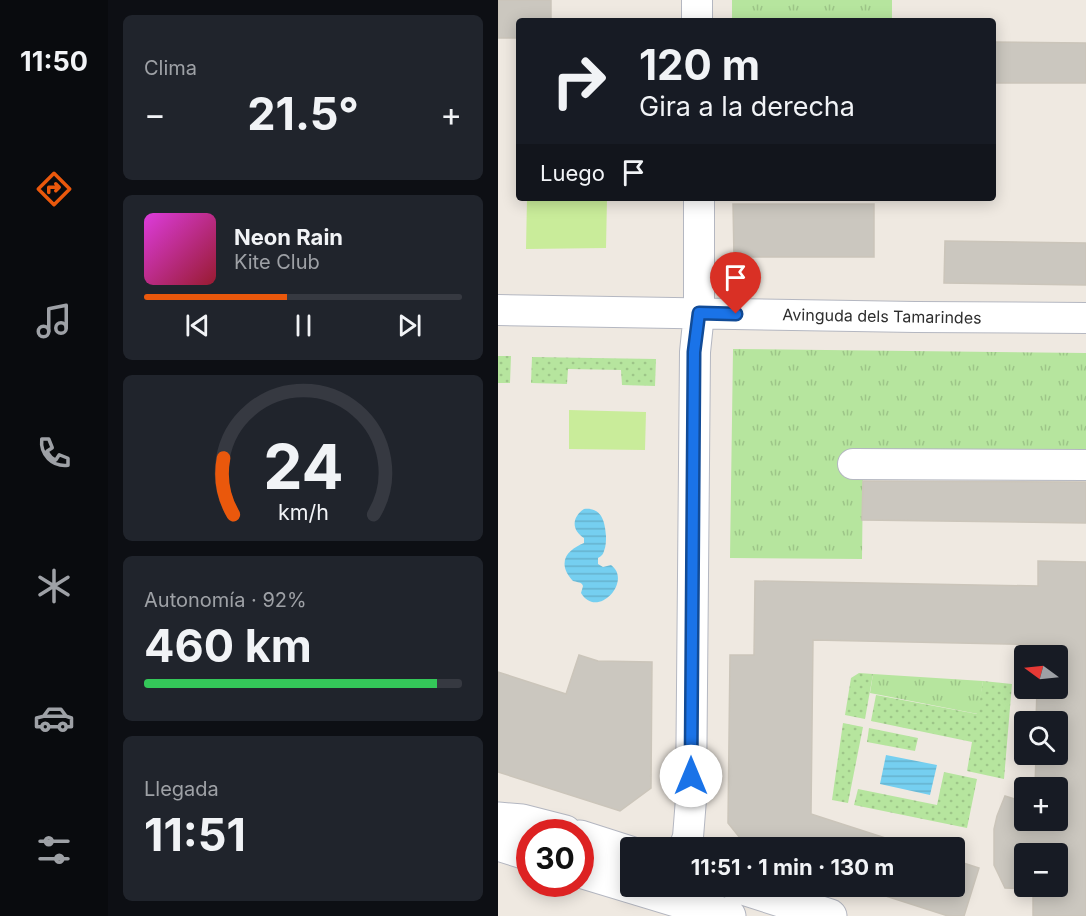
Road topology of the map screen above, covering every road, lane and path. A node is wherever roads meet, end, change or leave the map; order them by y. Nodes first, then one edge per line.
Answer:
1 (697, 0) edge
2 (697, 18) edge
3 (699, 201) edge
4 (498, 309) edge
5 (699, 313) junction
6 (1086, 318) edge
7 (853, 464) dead end
8 (1086, 465) edge
9 (498, 819) edge
10 (516, 820) edge
11 (688, 837) edge
12 (594, 841) edge
13 (498, 844) edge
14 (516, 850) edge
15 (620, 850) edge
16 (594, 875) edge
17 (620, 882) edge
18 (671, 897) edge
19 (771, 897) edge
20 (729, 916) edge
21 (830, 916) edge

1 - 2 street
3 - 5 street
4 - 5 street, Avinguda dels Tamarindes
5 - 6 street, Avinguda dels Tamarindes
5 - 11 street
7 - 8 street
9 - 10 street
12 - 15 street
13 - 14 street
16 - 17 street
18 - 20 street
19 - 21 street

